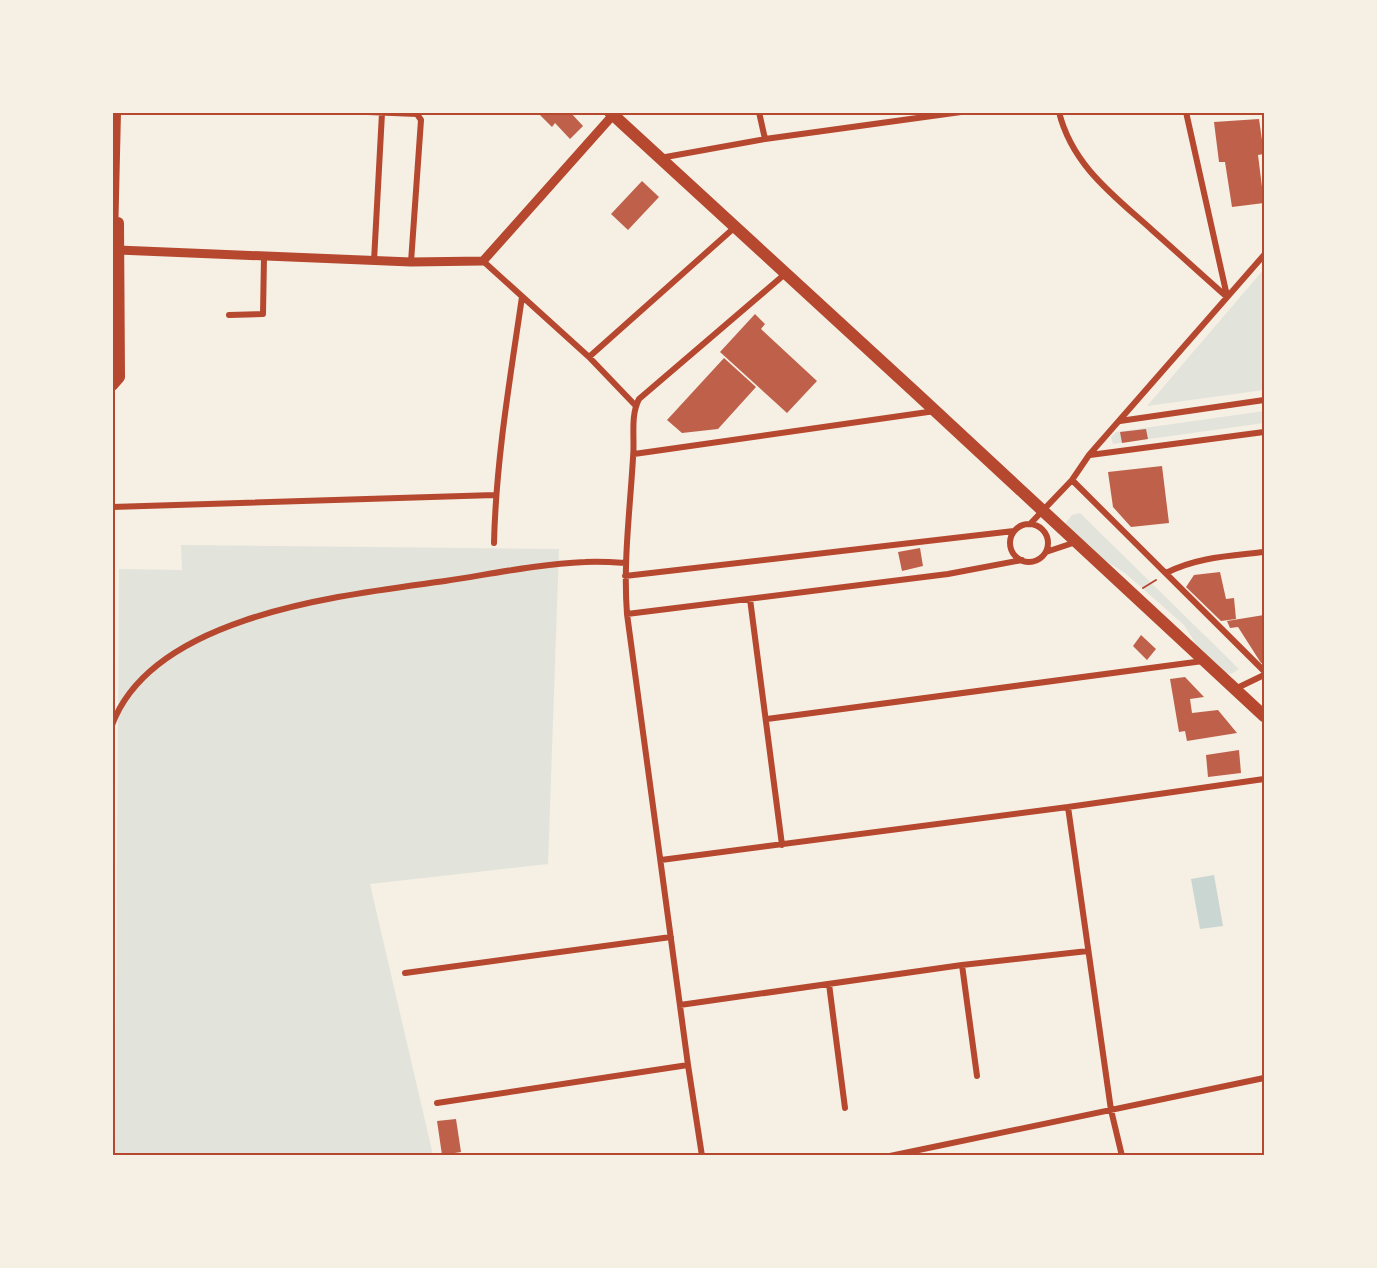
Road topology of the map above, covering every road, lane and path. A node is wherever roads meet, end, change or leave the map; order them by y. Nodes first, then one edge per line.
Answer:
1 (117, 112) edge
2 (368, 112) edge
3 (759, 112) edge
4 (961, 112) edge
5 (1059, 112) edge
6 (1186, 112) edge
7 (382, 113) edge
8 (611, 114) edge
9 (765, 139) junction
10 (660, 158) junction
11 (734, 228) junction
12 (115, 244) edge
13 (1264, 255) edge
14 (264, 257) junction
15 (374, 261) junction
16 (483, 261) junction
17 (411, 262) junction
18 (785, 274) junction
19 (522, 297) junction
20 (1227, 297) junction
21 (229, 315) dead end
22 (589, 357) junction
23 (112, 385) edge
24 (1264, 400) edge
25 (635, 405) junction
26 (936, 411) junction
27 (1119, 421) junction
28 (1264, 432) edge
29 (634, 454) junction
30 (1089, 455) junction
31 (1072, 480) junction
32 (495, 495) junction
33 (112, 507) edge
34 (1043, 511) junction
35 (1030, 524) junction
36 (1014, 531) junction
37 (1076, 542) junction
38 (494, 543) dead end
39 (1046, 552) junction
40 (1264, 552) edge
41 (1022, 560) junction
42 (626, 563) junction
43 (1166, 573) junction
44 (625, 576) junction
45 (1143, 588) dead end
46 (750, 599) junction
47 (627, 614) junction
48 (1204, 660) junction
49 (1264, 673) edge
50 (1235, 689) junction
51 (1264, 716) edge
52 (766, 720) junction
53 (112, 725) edge
54 (1264, 779) edge
55 (1068, 807) junction
56 (782, 845) junction
57 (662, 860) junction
58 (671, 937) junction
59 (1088, 951) junction
60 (962, 965) junction
61 (405, 973) dead end
62 (829, 984) junction
63 (680, 1005) junction
64 (688, 1065) junction
65 (976, 1076) dead end
66 (1264, 1078) edge
67 (437, 1103) dead end
68 (845, 1108) dead end
69 (1111, 1110) junction
70 (702, 1155) edge
71 (890, 1155) edge
72 (1122, 1155) edge

1 - 12 main road
2 - 7 street
3 - 9 street
4 - 9 street
5 - 20 street
6 - 20 street
7 - 15 street
7 - 17 street
8 - 10 main road
8 - 16 street
9 - 10 street
10 - 11 main road
11 - 18 main road
11 - 22 street
12 - 14 street
12 - 23 main road
13 - 20 street
14 - 15 street
14 - 21 street
15 - 17 street
16 - 17 street
16 - 19 street
18 - 25 street
18 - 26 main road
19 - 22 street
19 - 32 street
20 - 27 street
22 - 25 street
24 - 27 street
25 - 29 street
26 - 29 street
26 - 34 main road
27 - 30 street
28 - 30 street
29 - 42 street
30 - 31 street
31 - 34 street
31 - 43 street
32 - 33 street
32 - 38 street
34 - 35 street
34 - 37 main road
35 - 36 street
35 - 39 street
36 - 41 street
36 - 44 street
37 - 39 street
37 - 48 main road
39 - 41 street
40 - 43 street
41 - 46 street
42 - 44 street
42 - 53 street
43 - 45 path
43 - 49 street
44 - 47 street
46 - 47 street
46 - 52 street
47 - 57 street
48 - 50 main road
48 - 52 street
49 - 50 street
50 - 51 main road
52 - 56 street
54 - 55 street
55 - 56 street
55 - 59 street
56 - 57 street
57 - 58 street
58 - 61 street
58 - 63 street
59 - 60 street
59 - 69 street
60 - 62 street
60 - 65 street
62 - 63 street
62 - 68 street
63 - 64 street
64 - 67 street
64 - 70 street
66 - 69 street
69 - 71 street
69 - 72 street

